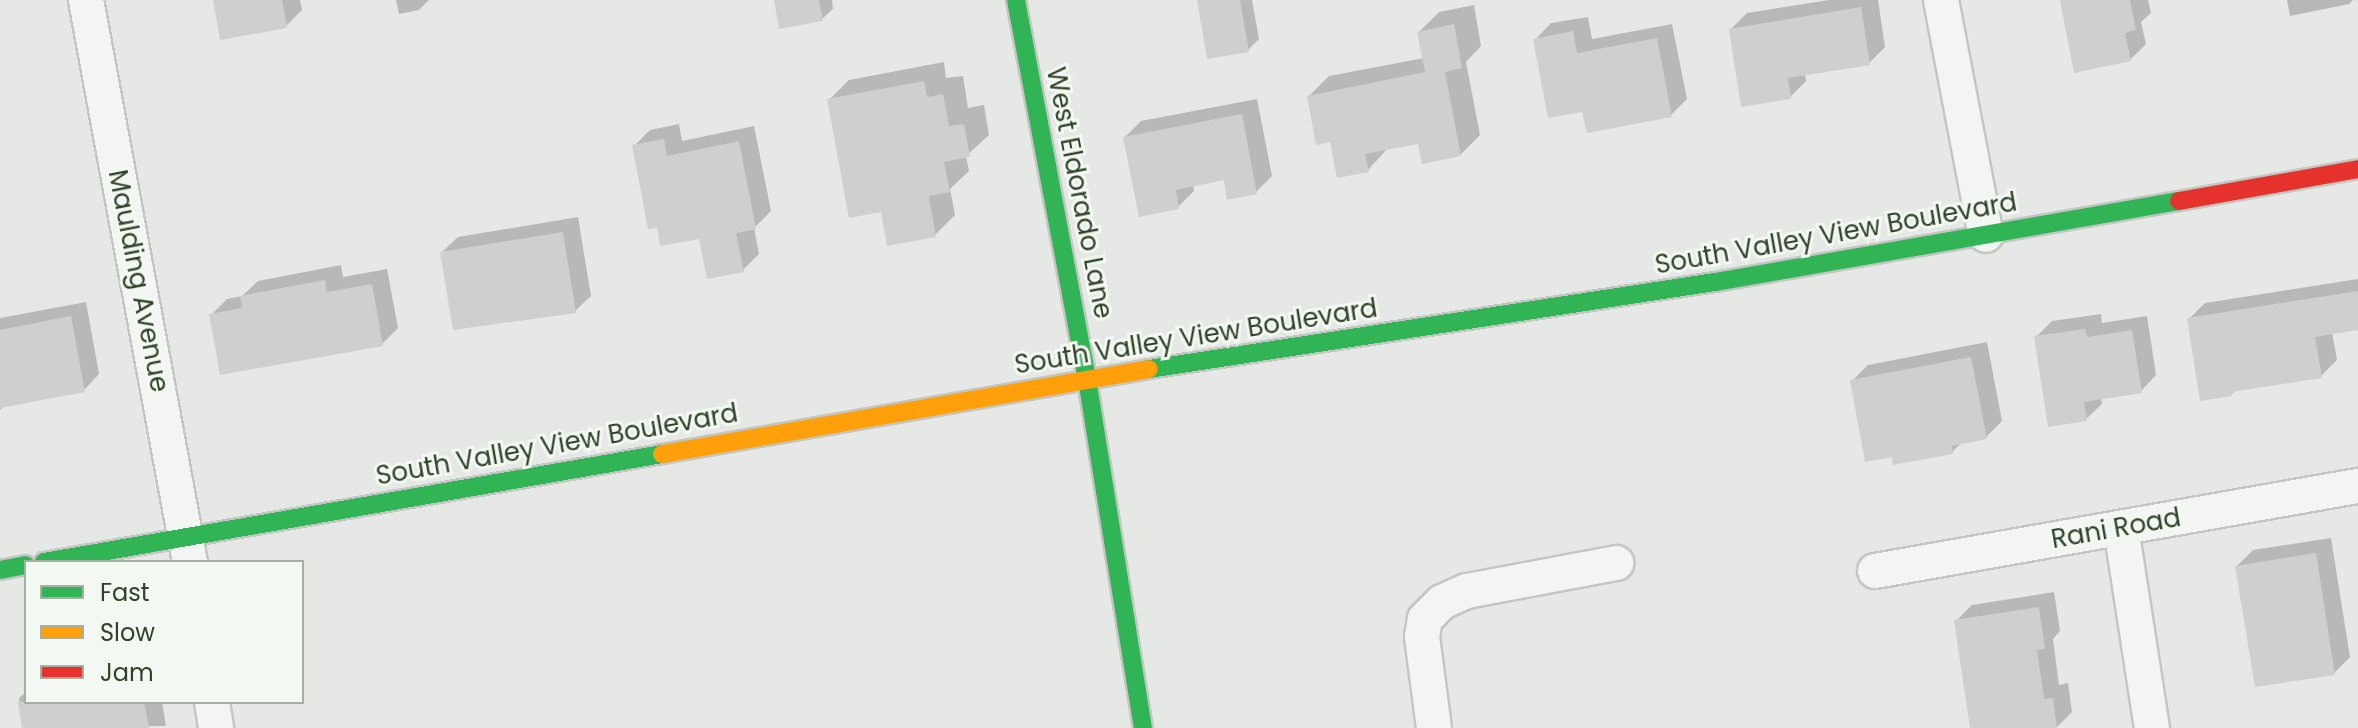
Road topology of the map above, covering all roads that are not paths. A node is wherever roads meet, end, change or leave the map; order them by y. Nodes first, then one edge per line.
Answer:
1 (86, 0) edge
2 (1016, 0) edge
3 (1941, 0) edge
4 (2358, 169) edge
5 (1986, 235) junction
6 (1087, 379) junction
7 (2358, 486) edge
8 (2121, 528) junction
9 (188, 549) edge
10 (66, 560) edge
11 (1616, 563) dead end
12 (24, 565) edge
13 (0, 570) edge
14 (1875, 571) dead end
15 (212, 704) edge
16 (216, 728) edge
17 (1143, 728) edge
18 (1434, 728) edge
19 (2152, 728) edge

1 - 9 street, Maulding Avenue
2 - 6 main road, West Eldorado Lane
3 - 5 street
4 - 5 main road, South Valley View Boulevard
5 - 6 main road, South Valley View Boulevard
6 - 9 main road, South Valley View Boulevard
6 - 17 main road, West Eldorado Lane
7 - 8 street, Rani Road
8 - 14 street, Rani Road
8 - 19 street
9 - 10 main road, South Valley View Boulevard
11 - 18 street
12 - 13 main road
15 - 16 street

